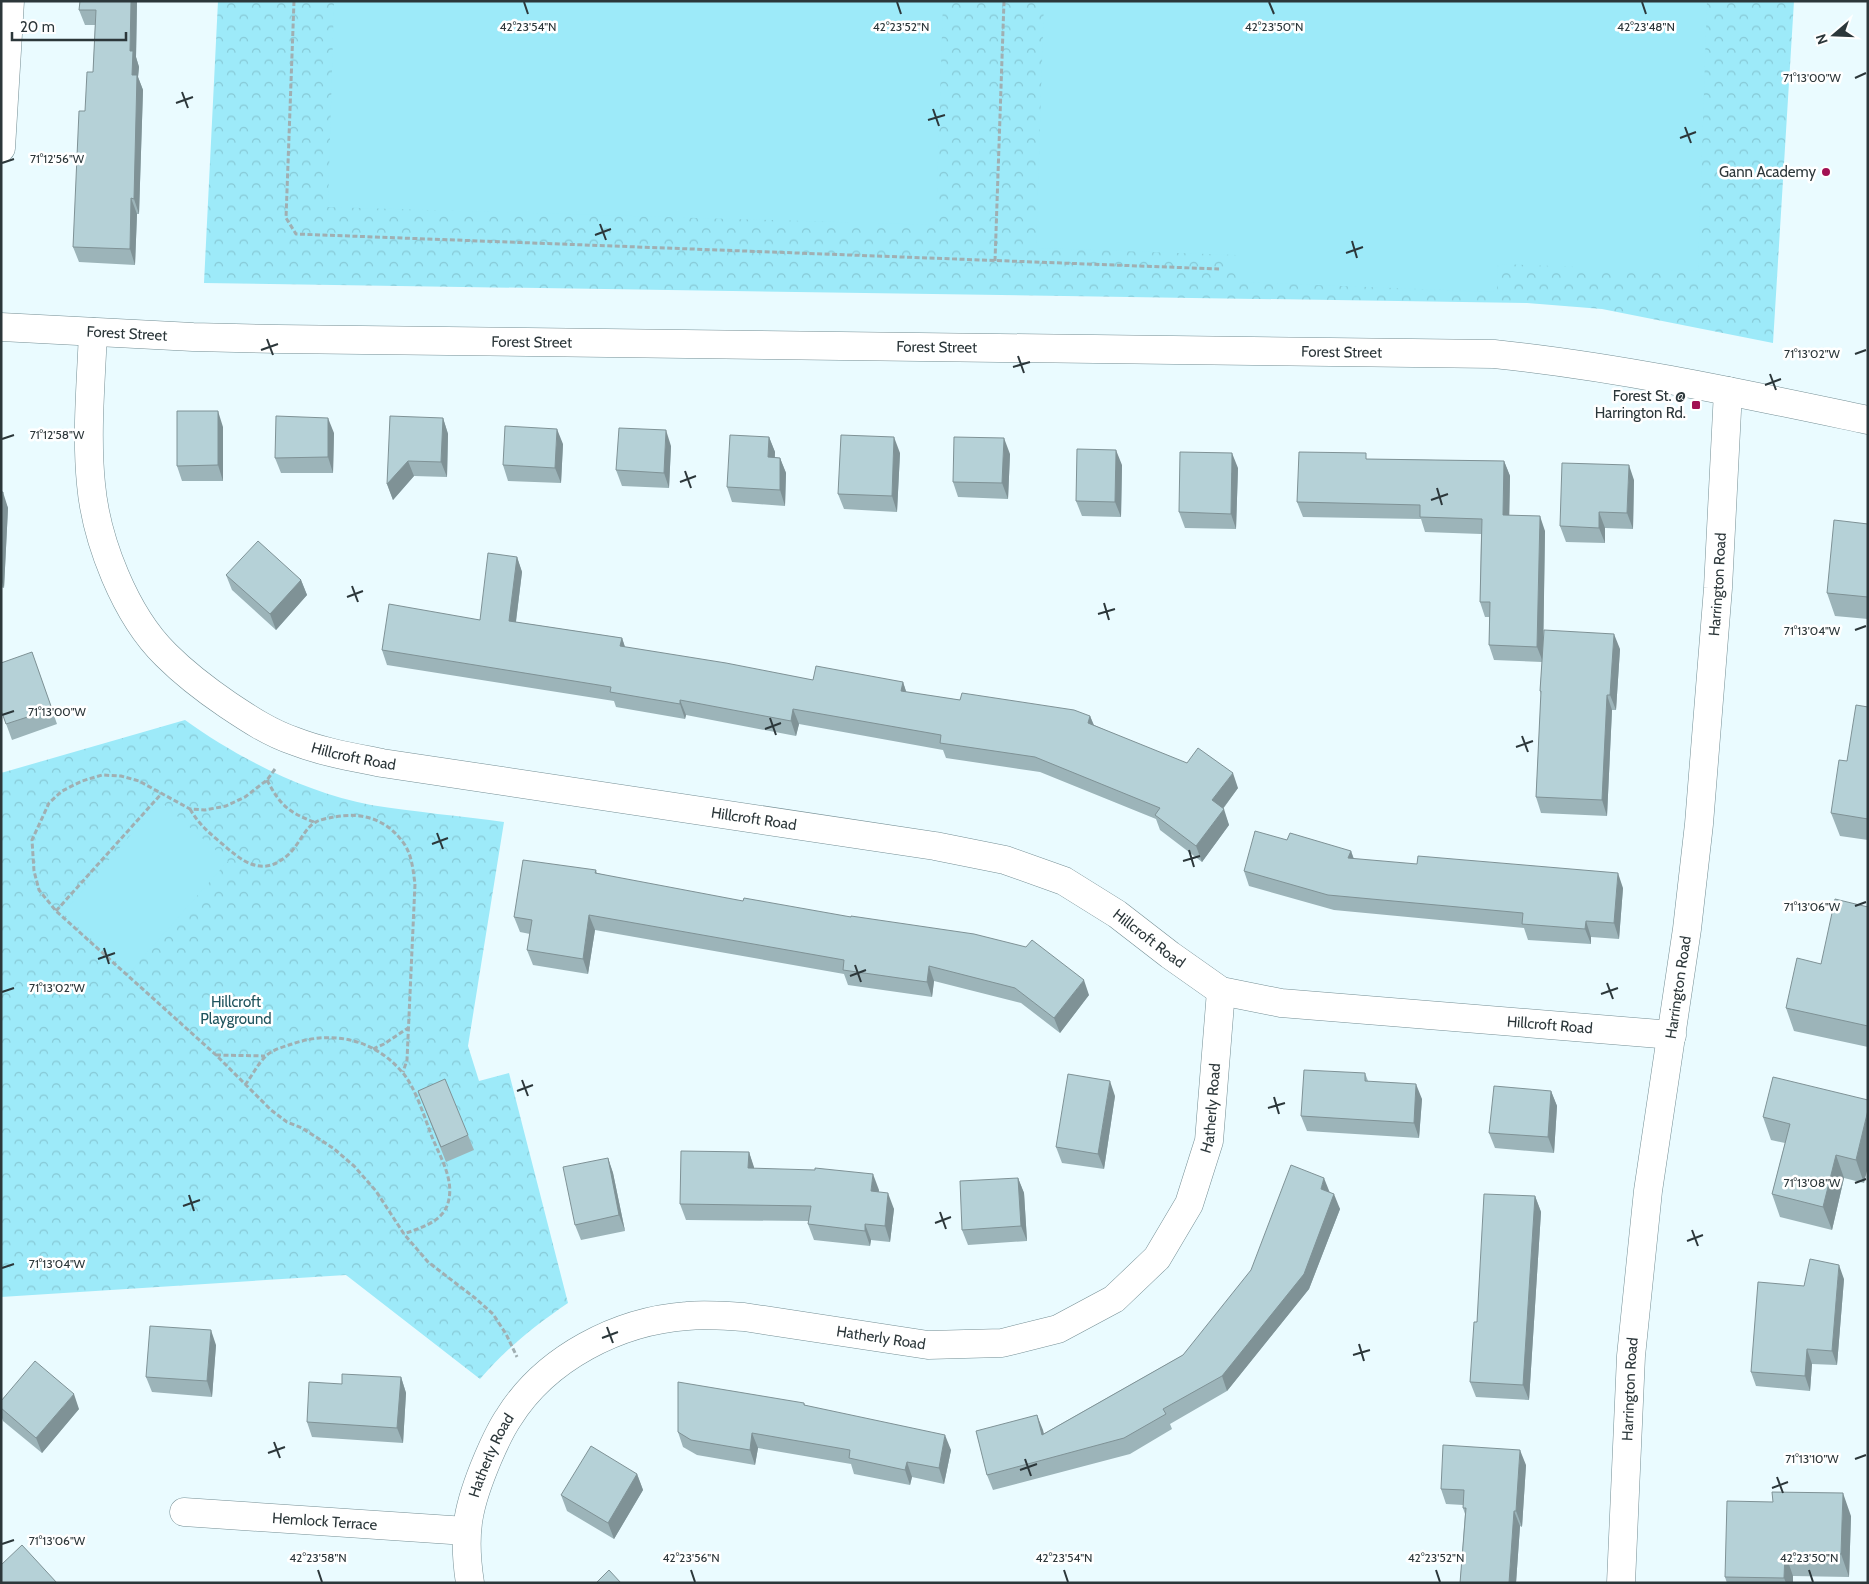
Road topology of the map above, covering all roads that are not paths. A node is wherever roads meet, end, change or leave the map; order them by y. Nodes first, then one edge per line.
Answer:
1 (10, 1) edge
2 (1, 148) edge
3 (1, 327) edge
4 (93, 332) junction
5 (1728, 391) junction
6 (1868, 420) edge
7 (1222, 991) junction
8 (1672, 1035) junction
9 (184, 1512) dead end
10 (466, 1531) junction
11 (470, 1583) edge
12 (1621, 1583) edge

1 - 2 street
3 - 4 street, Forest Street
4 - 5 street, Forest Street
4 - 7 street, Hillcroft Road
5 - 6 street, Forest Street
5 - 8 street, Harrington Road
7 - 8 street, Hillcroft Road
7 - 10 street, Hatherly Road
8 - 12 street, Harrington Road
9 - 10 street, Hemlock Terrace
10 - 11 street, Hatherly Road

